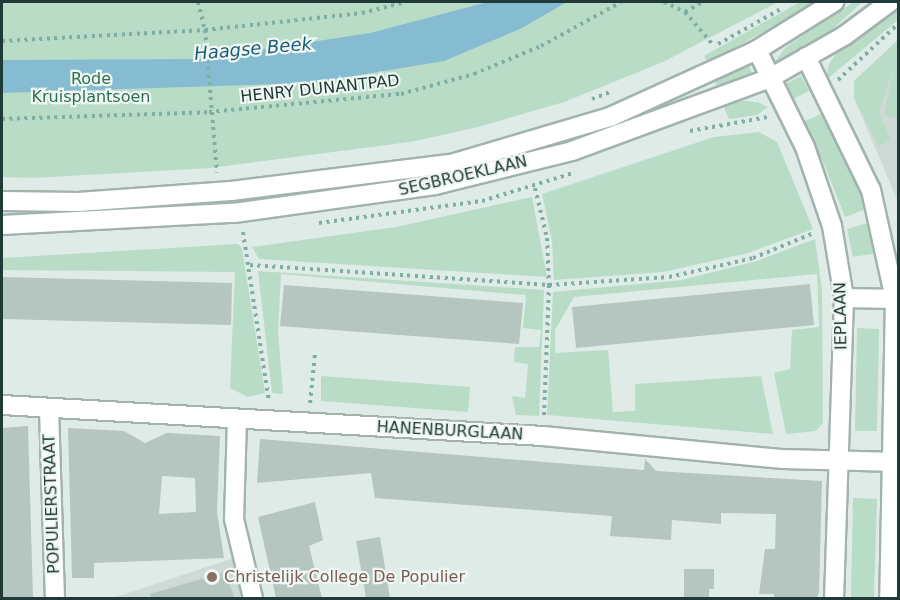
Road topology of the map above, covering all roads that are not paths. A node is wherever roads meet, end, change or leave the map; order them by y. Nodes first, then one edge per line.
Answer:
1 (834, 2) edge
2 (890, 2) edge
3 (757, 50) junction
4 (806, 57) junction
5 (770, 78) junction
6 (2, 201) edge
7 (2, 225) edge
8 (844, 298) junction
9 (897, 299) edge
10 (2, 405) edge
11 (50, 409) junction
12 (237, 418) junction
13 (839, 459) junction
14 (895, 462) edge
15 (55, 598) edge
16 (253, 598) edge
17 (834, 598) edge
18 (889, 598) edge

1 - 3 street, SEGBROEKLAAN
2 - 4 street, SEGBROEKLAAN
3 - 5 street, IEPLAAN
3 - 6 street, SEGBROEKLAAN
4 - 5 street, SEGBROEKLAAN
4 - 9 street
5 - 7 street, SEGBROEKLAAN
5 - 8 street, IEPLAAN
8 - 9 street
8 - 13 street, IEPLAAN
9 - 14 street
10 - 11 street, HANENBURGLAAN
11 - 12 street, HANENBURGLAAN
11 - 15 street, POPULIERSTRAAT
12 - 13 street, HANENBURGLAAN
12 - 16 street
13 - 14 street, HANENBURGLAAN
13 - 17 street, IEPLAAN
14 - 18 street

